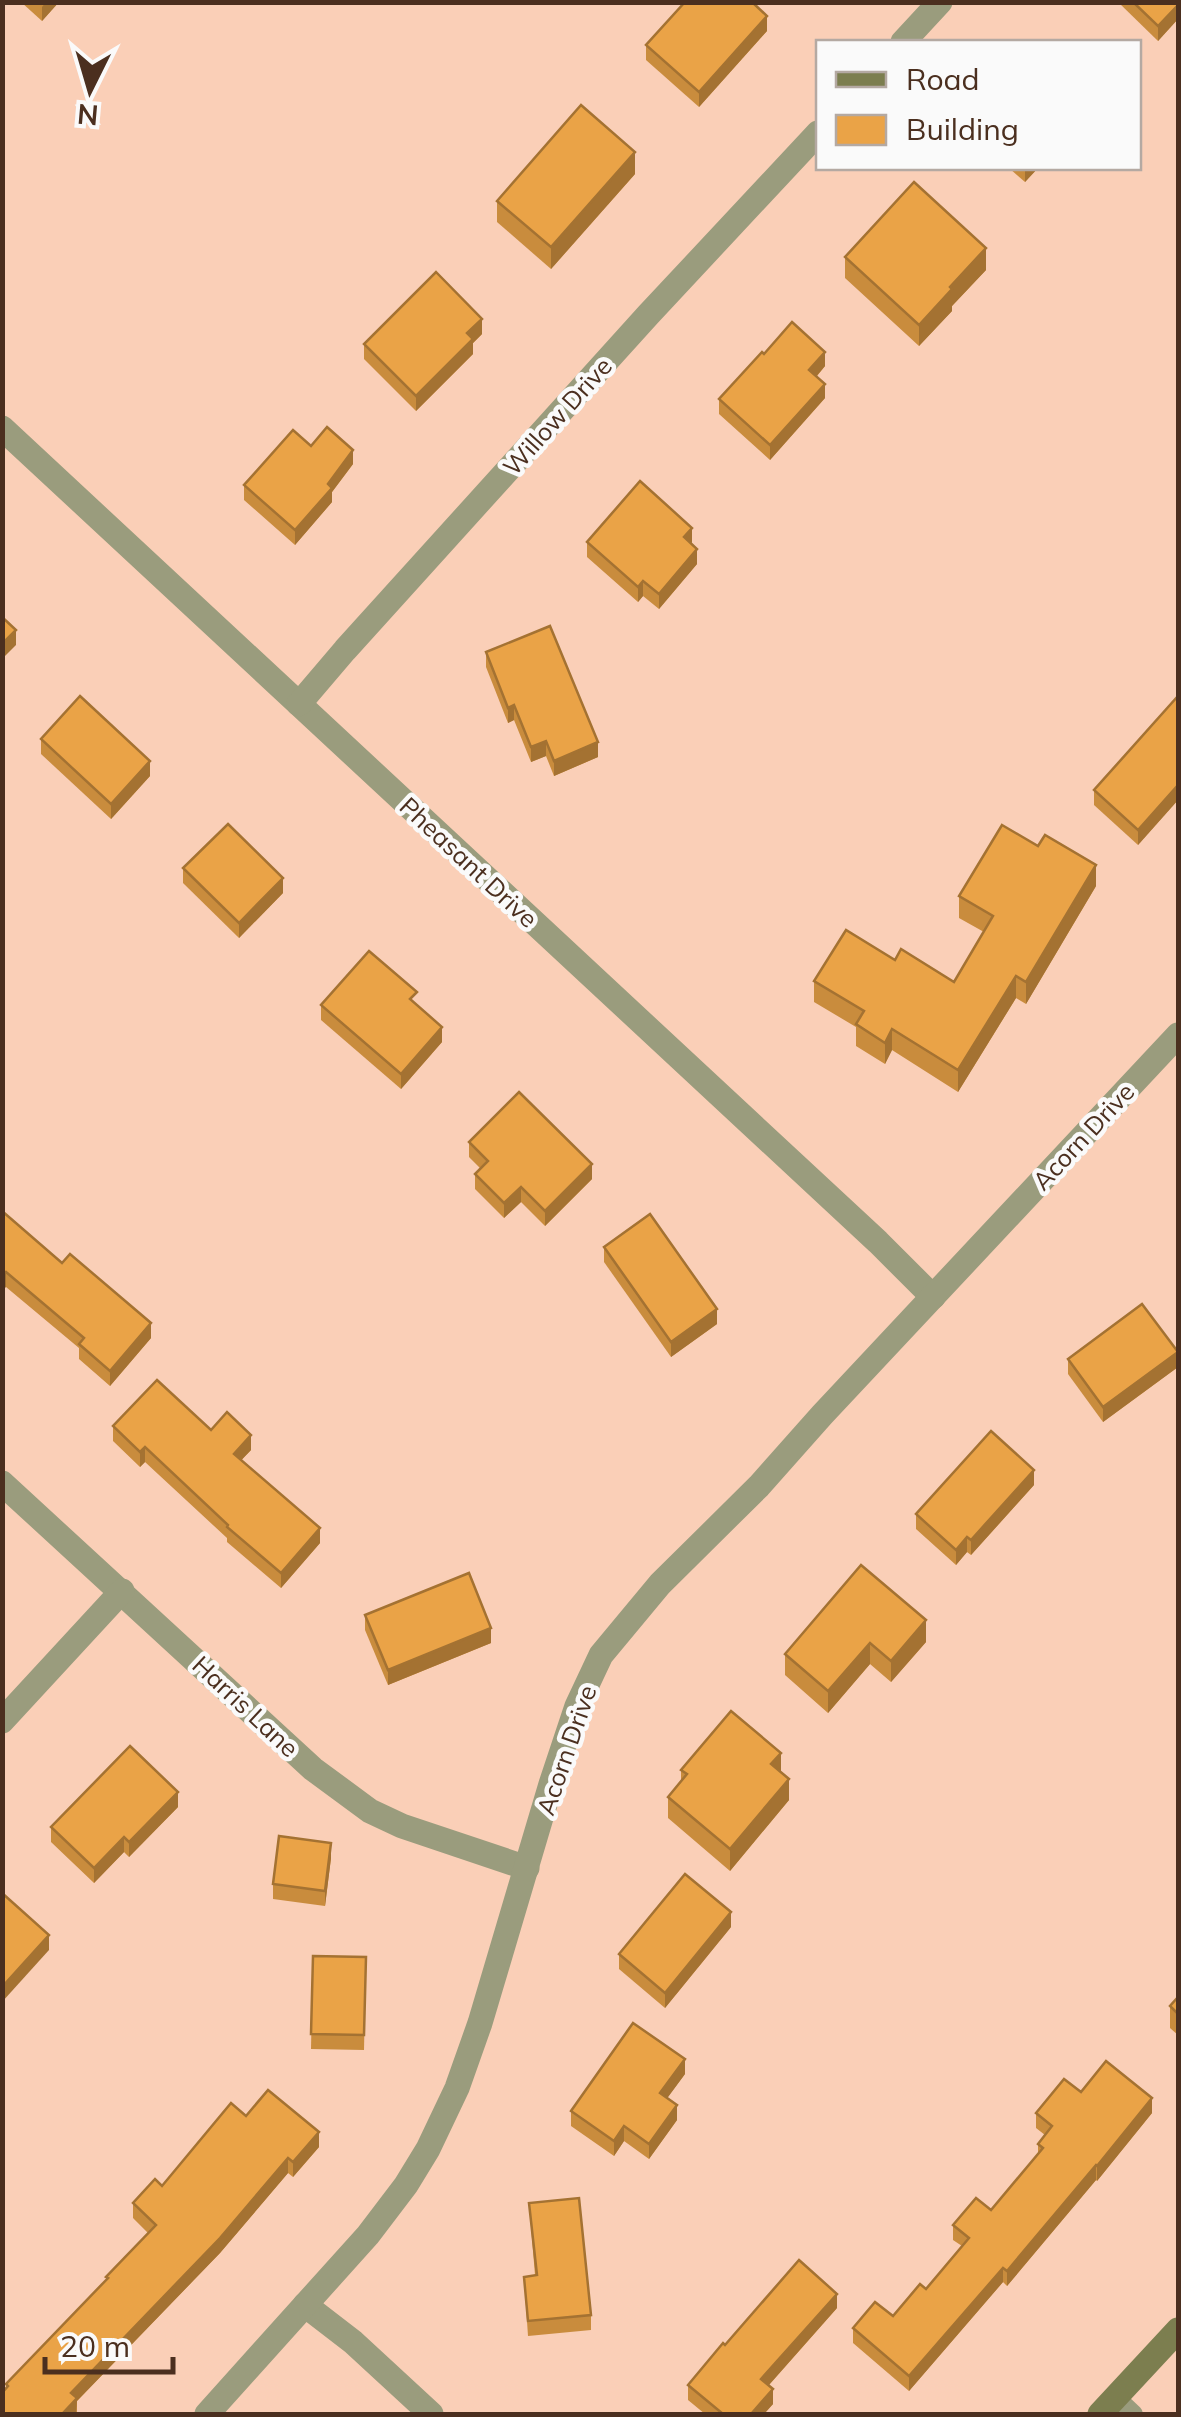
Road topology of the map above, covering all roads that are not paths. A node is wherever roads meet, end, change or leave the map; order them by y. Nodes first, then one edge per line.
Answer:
1 (940, 2) edge
2 (905, 40) edge
3 (816, 135) edge
4 (2, 428) edge
5 (300, 704) junction
6 (1178, 1035) edge
7 (934, 1297) junction
8 (2, 1482) edge
9 (122, 1590) junction
10 (2, 1722) edge
11 (527, 1868) junction
12 (305, 2304) junction
13 (1178, 2330) edge
14 (1116, 2409) edge
15 (207, 2414) edge
16 (432, 2414) edge

1 - 2 street
3 - 5 street, Willow Drive
4 - 5 street, Pheasant Drive
5 - 7 street, Pheasant Drive
6 - 7 street, Acorn Drive
7 - 11 street, Acorn Drive
8 - 9 street, Harris Lane
9 - 10 street
9 - 11 street, Harris Lane
11 - 12 street, Acorn Drive
12 - 15 street, Acorn Drive
12 - 16 street
13 - 14 street

